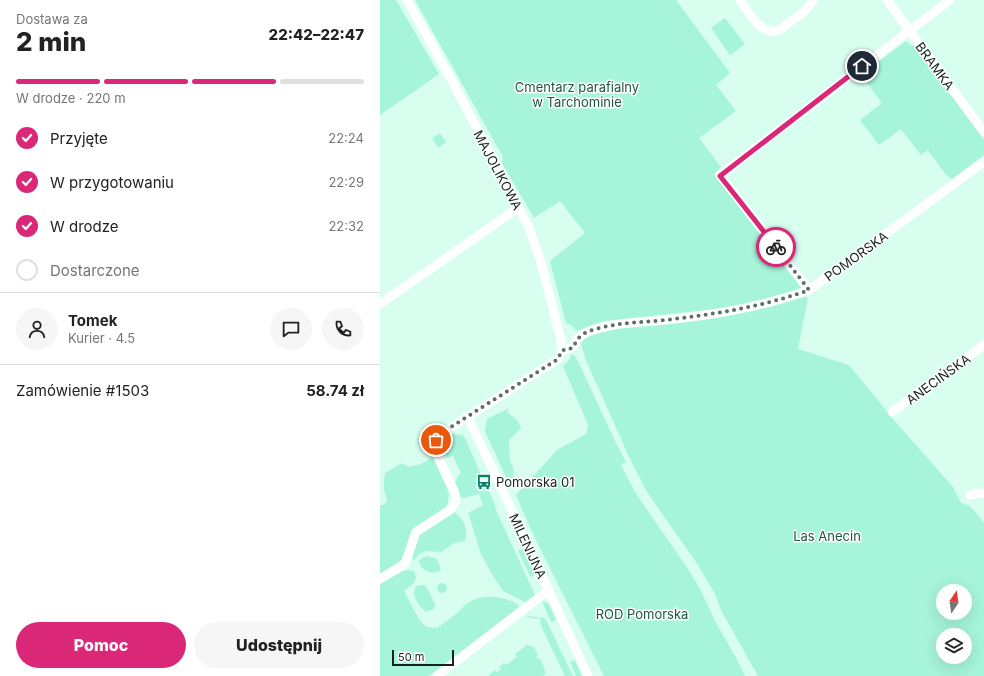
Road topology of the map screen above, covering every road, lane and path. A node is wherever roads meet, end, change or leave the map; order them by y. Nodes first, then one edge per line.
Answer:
1 (407, 0) edge
2 (740, 0) edge
3 (813, 0) edge
4 (887, 0) edge
5 (950, 0) edge
6 (909, 30) junction
7 (984, 132) edge
8 (984, 162) edge
9 (518, 208) junction
10 (809, 290) junction
11 (380, 304) edge
12 (984, 345) edge
13 (562, 350) junction
14 (892, 412) dead end
15 (467, 416) junction
16 (984, 493) edge
17 (970, 495) dead end
18 (380, 579) edge
19 (549, 590) junction
20 (437, 676) edge
21 (588, 676) edge

1 - 9 street, MAJOLIKOWA
2 - 3 street
4 - 6 street, BRAMKA
5 - 6 street
6 - 7 street, BRAMKA
6 - 10 street
8 - 10 street, POMORSKA
9 - 11 street
9 - 13 street, MAJOLIKOWA
10 - 13 street, POMORSKA
12 - 14 street, ANECIŃSKA
13 - 15 street, POMORSKA
15 - 18 street, POMORSKA
15 - 19 street, MILENIJNA
16 - 17 street
19 - 20 street
19 - 21 street, MILENIJNA

